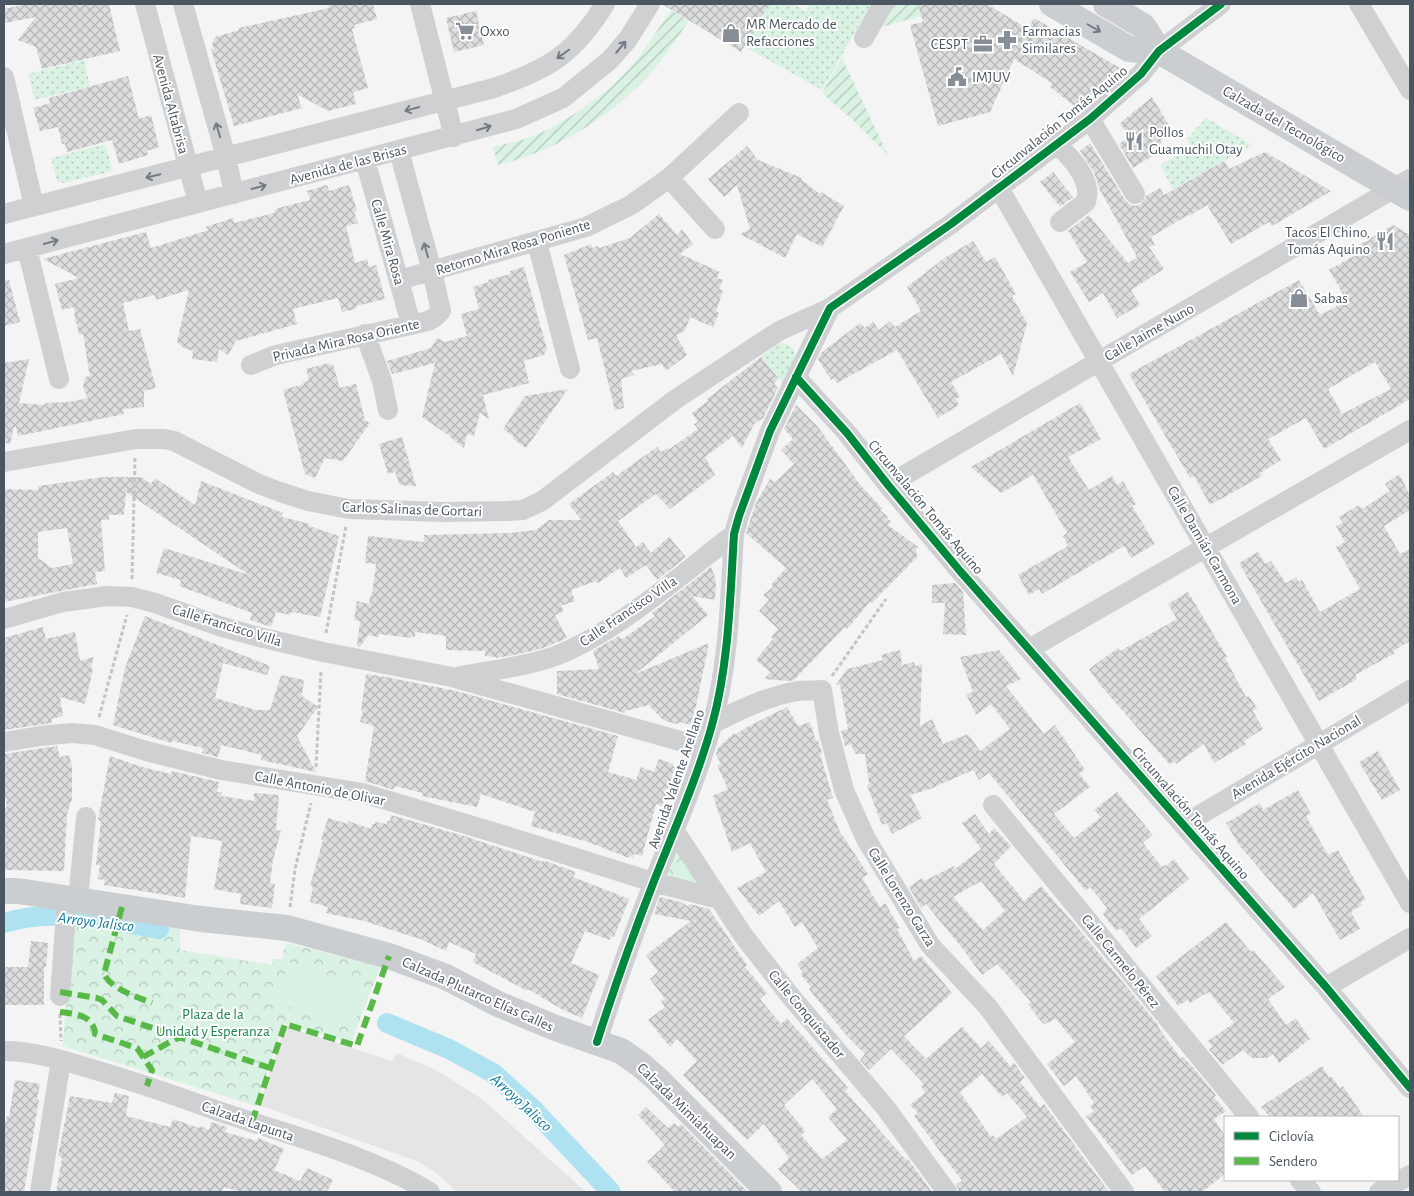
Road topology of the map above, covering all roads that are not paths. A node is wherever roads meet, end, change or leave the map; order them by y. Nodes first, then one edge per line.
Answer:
1 (145, 4) edge
2 (420, 4) edge
3 (605, 4) edge
4 (650, 4) edge
5 (883, 4) edge
6 (1052, 4) edge
7 (1221, 4) edge
8 (1359, 4) edge
9 (187, 5) edge
10 (1117, 6) edge
11 (864, 38) dead end
12 (1159, 51) junction
13 (4, 77) edge
14 (1410, 90) edge
15 (445, 101) junction
16 (739, 113) dead end
17 (1090, 119) junction
18 (454, 137) junction
19 (1057, 144) junction
20 (399, 151) junction
21 (226, 158) junction
22 (365, 160) junction
23 (188, 167) junction
24 (669, 178) junction
25 (999, 188) junction
26 (1405, 188) edge
27 (234, 194) junction
28 (1135, 194) dead end
29 (198, 203) junction
30 (34, 206) junction
31 (4, 214) edge
32 (1060, 222) dead end
33 (715, 229) dead end
34 (537, 242) junction
35 (27, 248) junction
36 (4, 254) edge
37 (432, 271) junction
38 (399, 280) junction
39 (830, 308) junction
40 (411, 324) junction
41 (779, 331) junction
42 (365, 334) junction
43 (806, 356) junction
44 (1100, 361) junction
45 (251, 364) dead end
46 (570, 369) dead end
47 (796, 377) junction
48 (59, 379) dead end
49 (388, 410) dead end
50 (1410, 430) edge
51 (4, 462) edge
52 (888, 485) junction
53 (734, 534) junction
54 (1206, 547) junction
55 (4, 619) edge
56 (1029, 648) junction
57 (452, 677) junction
58 (1410, 690) edge
59 (712, 724) junction
60 (4, 742) edge
61 (1318, 743) junction
62 (705, 748) junction
63 (993, 805) dead end
64 (86, 817) dead end
65 (1183, 825) junction
66 (674, 830) junction
67 (654, 882) junction
68 (4, 890) edge
69 (719, 899) junction
70 (71, 902) junction
71 (1410, 903) edge
72 (1410, 938) edge
73 (1326, 987) junction
74 (60, 996) road end
75 (597, 1042) junction
76 (4, 1051) edge
77 (61, 1060) junction
78 (1410, 1088) edge
79 (1248, 1116) edge
80 (1410, 1175) edge
81 (1301, 1181) edge
82 (40, 1192) edge
83 (430, 1192) edge
84 (769, 1192) edge
85 (947, 1192) edge
86 (1124, 1192) edge
87 (1311, 1192) edge
88 (1379, 1192) edge

1 - 23 street, Avenida Altabrisa
2 - 15 street
3 -> 15 street
18 -> 4 street, Avenida de las Brisas
5 - 11 street
6 -> 12 main road, Calzada del Tecnológico
7 - 12 street, Circunvalación Tomás Aquino
8 - 14 street
21 -> 9 street
10 - 12 main road, Calzada del Tecnológico
12 - 17 street, Circunvalación Tomás Aquino
12 - 26 main road, Calzada del Tecnológico
13 - 30 street
15 - 18 street
15 -> 21 street
16 - 24 street, Retorno Mira Rosa Poniente
17 - 19 street, Circunvalación Tomás Aquino
17 - 28 street
18 - 20 street, Avenida de las Brisas
19 - 25 street, Circunvalación Tomás Aquino
19 - 32 street
20 - 22 street, Avenida de las Brisas
37 -> 20 street
21 - 23 street
21 - 27 street
27 -> 22 street, Avenida de las Brisas
22 - 38 street, Calle Mira Rosa
23 - 29 street, Avenida Altabrisa
23 -> 30 street
24 - 33 street
24 - 34 street, Retorno Mira Rosa Poniente
25 - 39 street, Circunvalación Tomás Aquino
25 - 44 street, Calle Damián Carmona
26 - 44 street, Calle Jaime Nuno
27 - 29 street, Avenida de las Brisas
35 -> 29 street, Avenida de las Brisas
30 - 31 street
34 - 37 street, Retorno Mira Rosa Poniente
34 - 46 street
35 - 36 street, Avenida de las Brisas
35 - 48 street
37 - 38 street, Retorno Mira Rosa Poniente
37 - 40 street, Privada Mira Rosa Oriente
38 - 40 street, Calle Mira Rosa
39 - 41 street, Carlos Salinas de Gortari
39 - 43 street, Circunvalación Tomás Aquino
40 - 42 street, Privada Mira Rosa Oriente
41 - 43 street
41 - 51 street, Carlos Salinas de Gortari
42 - 45 street, Privada Mira Rosa Oriente
42 - 49 street
43 - 47 street, Circunvalación Tomás Aquino
44 - 52 street, Calle Jaime Nuno
44 - 54 street, Calle Damián Carmona
47 - 52 street, Circunvalación Tomás Aquino
47 - 53 street, Avenida Valente Arellano
50 - 54 street
52 - 56 street, Circunvalación Tomás Aquino
53 - 57 street, Calle Francisco Villa
53 - 59 street, Avenida Valente Arellano
54 - 56 street
54 - 61 street, Calle Damián Carmona
55 - 57 street, Calle Francisco Villa
56 - 65 street, Circunvalación Tomás Aquino
57 - 62 street, Calle Francisco Villa
58 - 61 street, Avenida Ejército Nacional
59 - 62 street, Avenida Valente Arellano
59 - 86 street, Calle Lorenzo Garza
60 - 67 street, Calle Antonio de Olivar
61 - 65 street, Avenida Ejército Nacional
61 - 71 street, Calle Damián Carmona
62 - 66 street, Avenida Valente Arellano
63 - 79 street, Calle Carmelo Pérez
64 - 70 street
65 - 73 street, Circunvalación Tomás Aquino
66 - 67 street, Avenida Valente Arellano
66 - 69 street, Calle Conquistador
67 - 69 street, Calle Antonio de Olivar
67 - 75 street, Avenida Valente Arellano
68 - 70 main road, Calzada Plutarco Elías Calles
69 - 85 street, Calle Conquistador
70 - 74 street
70 - 75 main road, Calzada Plutarco Elías Calles
72 - 73 street
73 - 78 street, Circunvalación Tomás Aquino
75 - 84 main road, Calzada Mimiahuapan
76 - 77 street, Calzada Lapunta
77 - 82 street
77 - 83 street, Calzada Lapunta
80 - 88 street
81 - 87 street

